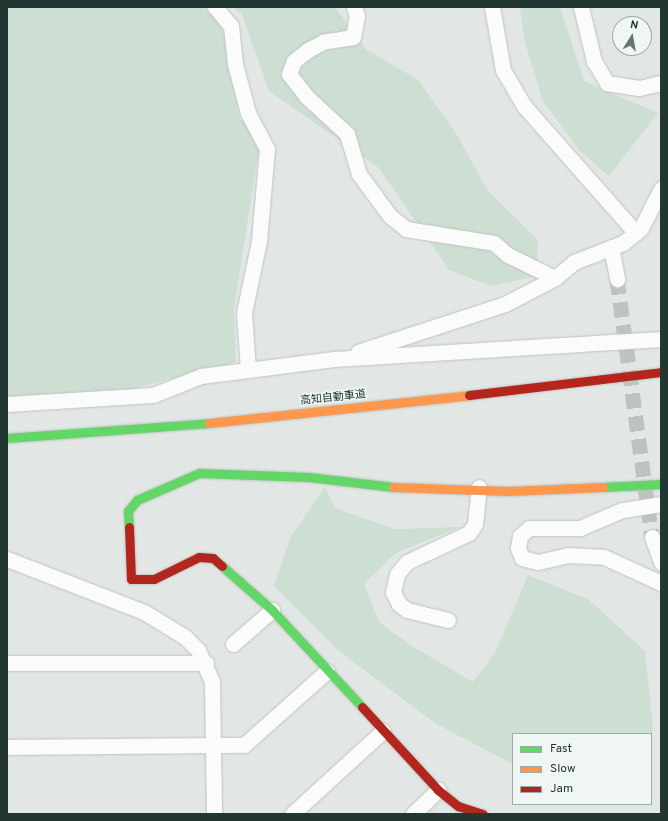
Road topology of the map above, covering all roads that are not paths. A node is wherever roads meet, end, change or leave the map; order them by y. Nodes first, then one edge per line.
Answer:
1 (215, 7) edge
2 (354, 7) edge
3 (492, 7) edge
4 (581, 7) edge
5 (661, 83) edge
6 (661, 188) edge
7 (636, 232) junction
8 (611, 247) junction
9 (555, 278) junction
10 (617, 279) tunnel mouth
11 (661, 339) edge
12 (334, 359) junction
13 (248, 369) junction
14 (661, 372) edge
15 (7, 404) edge
16 (7, 438) edge
17 (661, 484) edge
18 (479, 487) junction
19 (661, 504) edge
20 (652, 537) tunnel mouth
21 (7, 559) edge
22 (661, 562) edge
23 (661, 583) edge
24 (272, 610) junction
25 (448, 620) dead end
26 (233, 644) dead end
27 (7, 663) edge
28 (206, 663) junction
29 (326, 671) junction
30 (383, 731) junction
31 (7, 747) edge
32 (215, 748) junction
33 (438, 790) junction
34 (214, 814) edge
35 (292, 814) edge
36 (413, 814) edge
37 (483, 814) edge

1 - 13 street
2 - 9 street
3 - 7 street
4 - 5 street
6 - 7 street
7 - 8 street
8 - 9 street
8 - 10 street
9 - 12 street
11 - 12 street
12 - 13 street
13 - 15 street
14 - 16 main road, 高知自動車道
17 - 18 main road
18 - 24 main road
18 - 25 street
19 - 23 street
20 - 22 street
21 - 28 street
24 - 26 street
24 - 29 main road
27 - 28 street
28 - 32 street
29 - 30 main road
29 - 32 street
30 - 33 main road
30 - 35 street
31 - 32 street
32 - 34 street
33 - 36 street
33 - 37 main road

